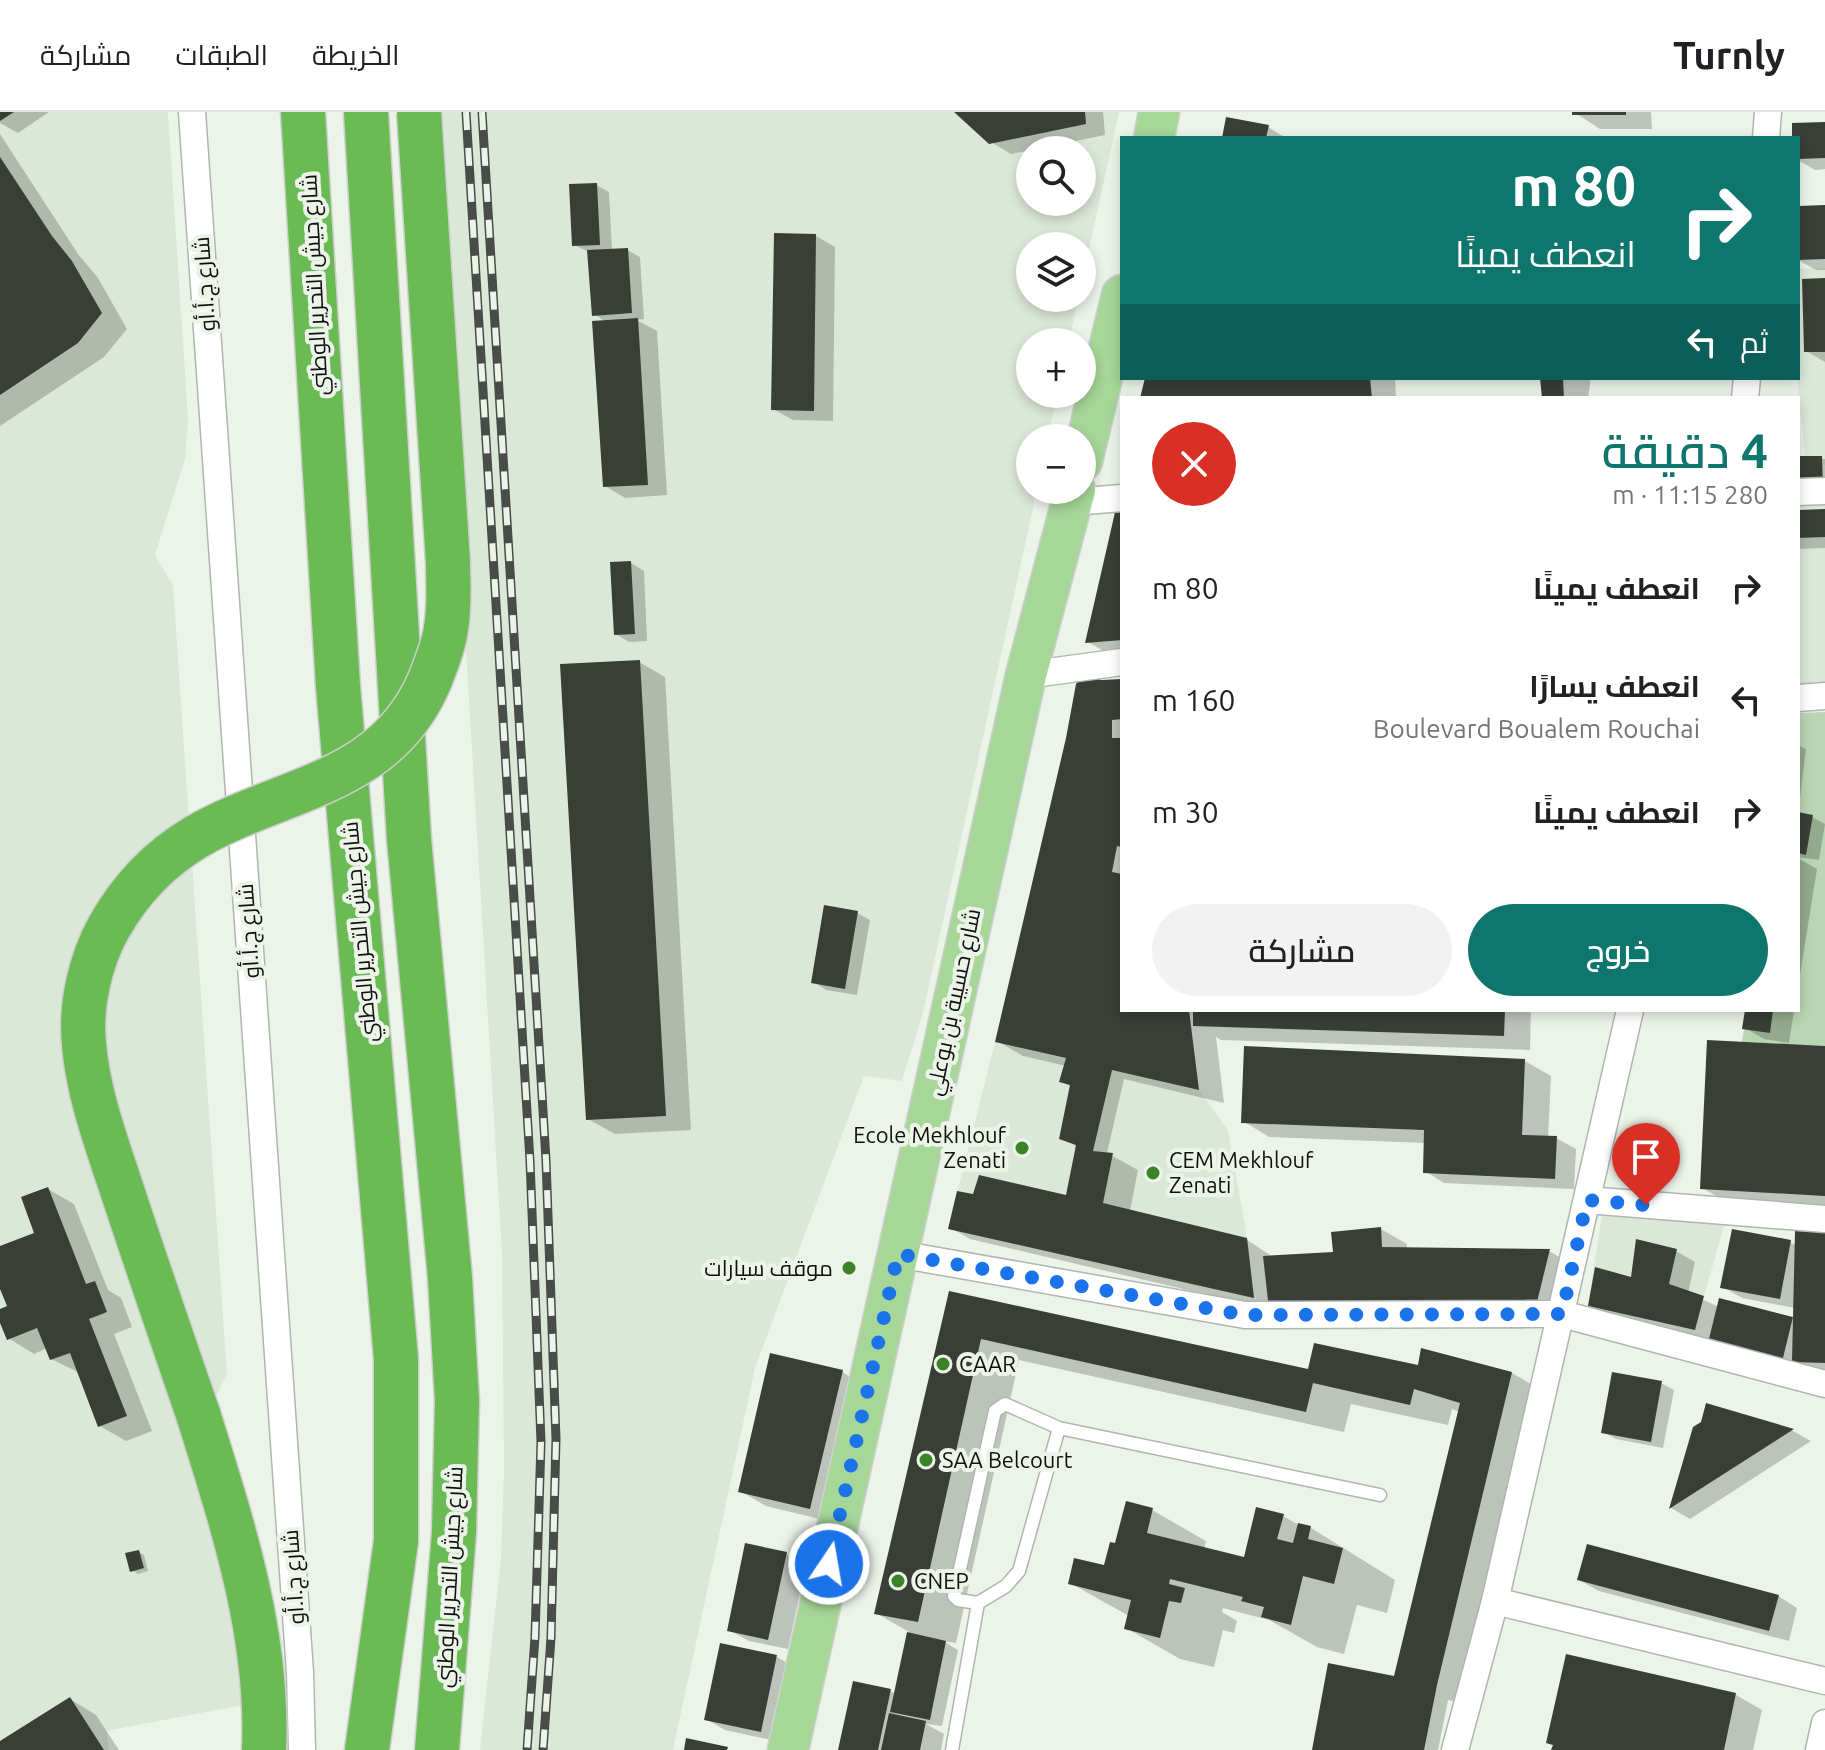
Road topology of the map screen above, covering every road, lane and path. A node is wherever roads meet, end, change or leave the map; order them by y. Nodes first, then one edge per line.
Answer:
1 (192, 112) edge
2 (303, 112) edge
3 (366, 112) edge
4 (419, 112) edge
5 (1159, 112) edge
6 (1768, 112) edge
7 (1154, 136) edge
8 (1766, 136) edge
9 (1120, 318) edge
10 (1092, 424) edge
11 (1825, 491) edge
12 (1800, 492) edge
13 (1096, 497) edge
14 (1120, 498) edge
15 (1071, 504) edge
16 (1120, 662) edge
17 (1026, 675) junction
18 (1825, 696) edge
19 (1800, 698) edge
20 (1630, 1012) edge
21 (1587, 1200) junction
22 (1825, 1219) edge
23 (898, 1254) junction
24 (1562, 1314) junction
25 (1825, 1384) edge
26 (1059, 1428) junction
27 (1380, 1495) dead end
28 (1495, 1601) junction
29 (978, 1603) junction
30 (1825, 1681) edge
31 (1825, 1723) edge
32 (264, 1750) edge
33 (302, 1750) edge
34 (367, 1750) edge
35 (437, 1750) edge
36 (788, 1750) edge
37 (952, 1750) edge
38 (1455, 1750) edge
39 (1819, 1750) edge

1 - 33 street, شارع ج.أ.أو
2 - 34 highway, شارع جيش التحرير الوطني
3 - 35 highway, شارع جيش التحرير الوطني
4 - 32 highway, bridge
5 - 7 main road
6 - 8 street
9 - 10 main road
11 - 12 street
13 - 14 street
15 - 17 main road, شارع حسيبة بن بوعلي
16 - 17 street
17 - 23 main road, شارع حسيبة بن بوعلي
18 - 19 street
20 - 21 street
21 - 22 street
21 - 24 street
23 - 24 street
23 - 36 main road, شارع حسيبة بن بوعلي
24 - 25 street
24 - 28 street
26 - 27 lane
26 - 29 lane
26 - 29 lane
28 - 30 street
28 - 38 street
29 - 37 lane
31 - 39 street

